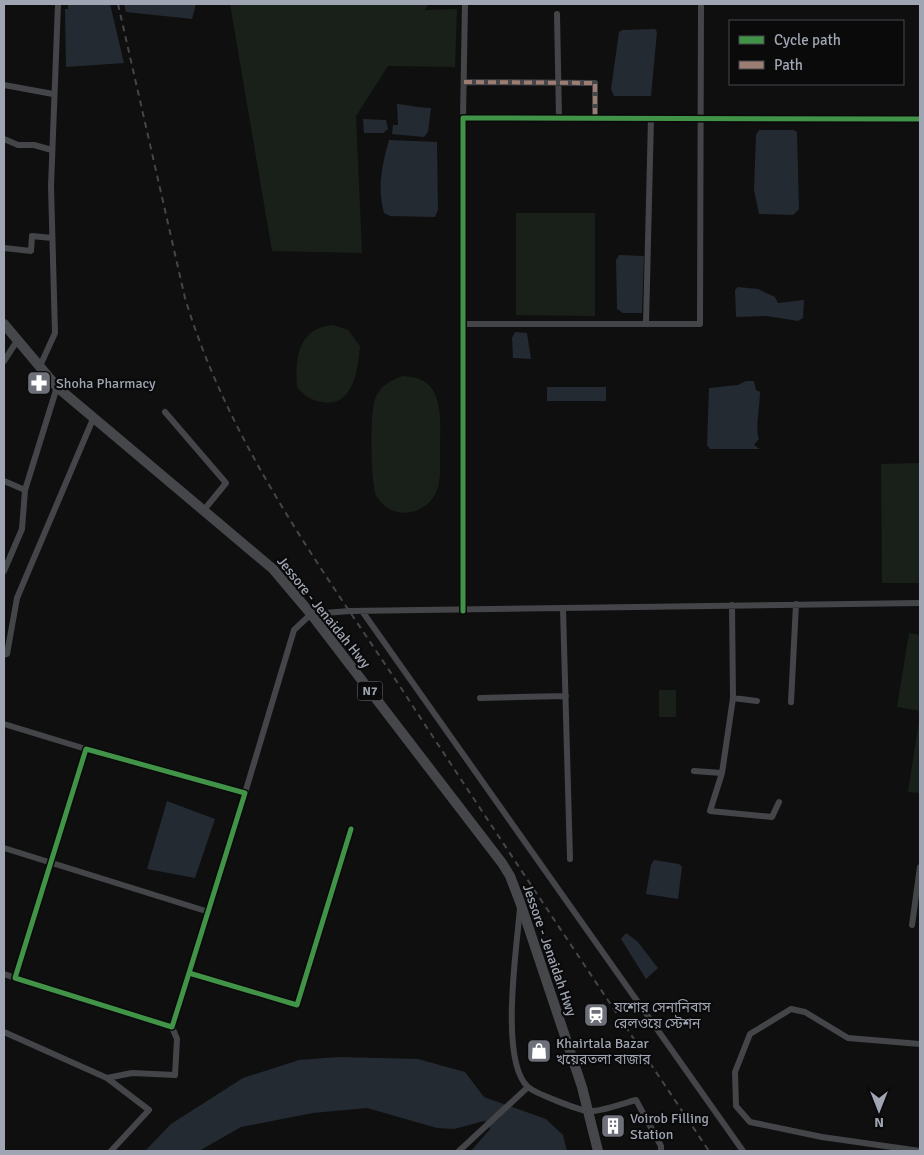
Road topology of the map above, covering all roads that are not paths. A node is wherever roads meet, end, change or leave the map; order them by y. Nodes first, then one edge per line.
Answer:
1 (58, 4) edge
2 (465, 4) edge
3 (701, 4) edge
4 (557, 14) dead end
5 (464, 82) junction
6 (558, 82) junction
7 (4, 85) edge
8 (54, 94) junction
9 (463, 118) junction
10 (558, 118) junction
11 (595, 118) junction
12 (651, 118) junction
13 (700, 118) junction
14 (920, 119) edge
15 (4, 139) edge
16 (52, 150) junction
17 (52, 238) junction
18 (4, 248) edge
19 (4, 324) edge
20 (463, 324) junction
21 (646, 324) junction
22 (17, 341) junction
23 (4, 361) edge
24 (40, 366) junction
25 (57, 387) junction
26 (165, 412) dead end
27 (93, 419) junction
28 (4, 481) edge
29 (25, 490) junction
30 (204, 510) junction
31 (4, 571) edge
32 (920, 603) edge
33 (796, 604) junction
34 (732, 606) junction
35 (564, 609) junction
36 (362, 611) junction
37 (463, 611) junction
38 (311, 614) junction
39 (4, 655) edge
40 (566, 696) junction
41 (480, 698) dead end
42 (733, 698) junction
43 (757, 701) dead end
44 (791, 702) dead end
45 (4, 724) edge
46 (86, 750) junction
47 (694, 771) dead end
48 (722, 773) junction
49 (245, 793) junction
50 (779, 802) dead end
51 (351, 828) dead end
52 (4, 848) edge
53 (570, 859) dead end
54 (52, 862) junction
55 (920, 867) edge
56 (520, 902) junction
57 (209, 912) junction
58 (912, 925) dead end
59 (4, 974) edge
60 (189, 974) junction
61 (15, 978) junction
62 (172, 1027) junction
63 (4, 1032) edge
64 (920, 1044) edge
65 (107, 1078) junction
66 (528, 1087) junction
67 (589, 1112) junction
68 (111, 1151) edge
69 (459, 1151) edge
70 (598, 1151) edge
71 (661, 1151) edge
72 (743, 1151) edge
73 (920, 1151) edge

1 - 8 street
2 - 5 street
3 - 13 street
4 - 6 street
5 - 6 street
5 - 9 street
6 - 10 street
6 - 11 street
7 - 8 street
8 - 16 street
9 - 10 street
9 - 20 street
10 - 11 street
11 - 12 street
12 - 13 street
12 - 21 street
13 - 14 street
13 - 21 street
15 - 16 street
16 - 17 street
17 - 18 street
17 - 24 street
19 - 22 highway, Jessore - Jenaidah Hwy / N7
20 - 21 street
20 - 37 street
22 - 23 street
22 - 24 highway, Jessore - Jenaidah Hwy / N7
24 - 25 highway, Jessore - Jenaidah Hwy / N7
25 - 27 highway, Jessore - Jenaidah Hwy / N7
25 - 29 street
26 - 30 street
27 - 30 highway, Jessore - Jenaidah Hwy / N7
27 - 39 street
28 - 29 street
29 - 31 street
30 - 38 highway, Jessore - Jenaidah Hwy / N7
32 - 33 street
33 - 34 street
33 - 44 street
34 - 35 street
34 - 42 street
35 - 37 street
35 - 40 street
36 - 37 street
36 - 38 street
36 - 72 street
38 - 49 street
38 - 56 highway, Jessore - Jenaidah Hwy / N7
40 - 41 street
40 - 53 street
42 - 43 street
42 - 48 street
45 - 46 street
46 - 49 street
46 - 54 street
47 - 48 street
48 - 50 street
49 - 57 street
51 - 60 street
52 - 54 street
54 - 57 street
54 - 61 street
55 - 58 street
56 - 66 street
56 - 67 highway, Jessore - Jenaidah Hwy / N7
57 - 60 street
59 - 61 street
60 - 62 street
61 - 62 street
62 - 65 street
63 - 65 street
64 - 73 street
65 - 68 street
66 - 67 street
66 - 69 street
67 - 70 highway, Jessore - Jenaidah Hwy / N7
67 - 71 street

